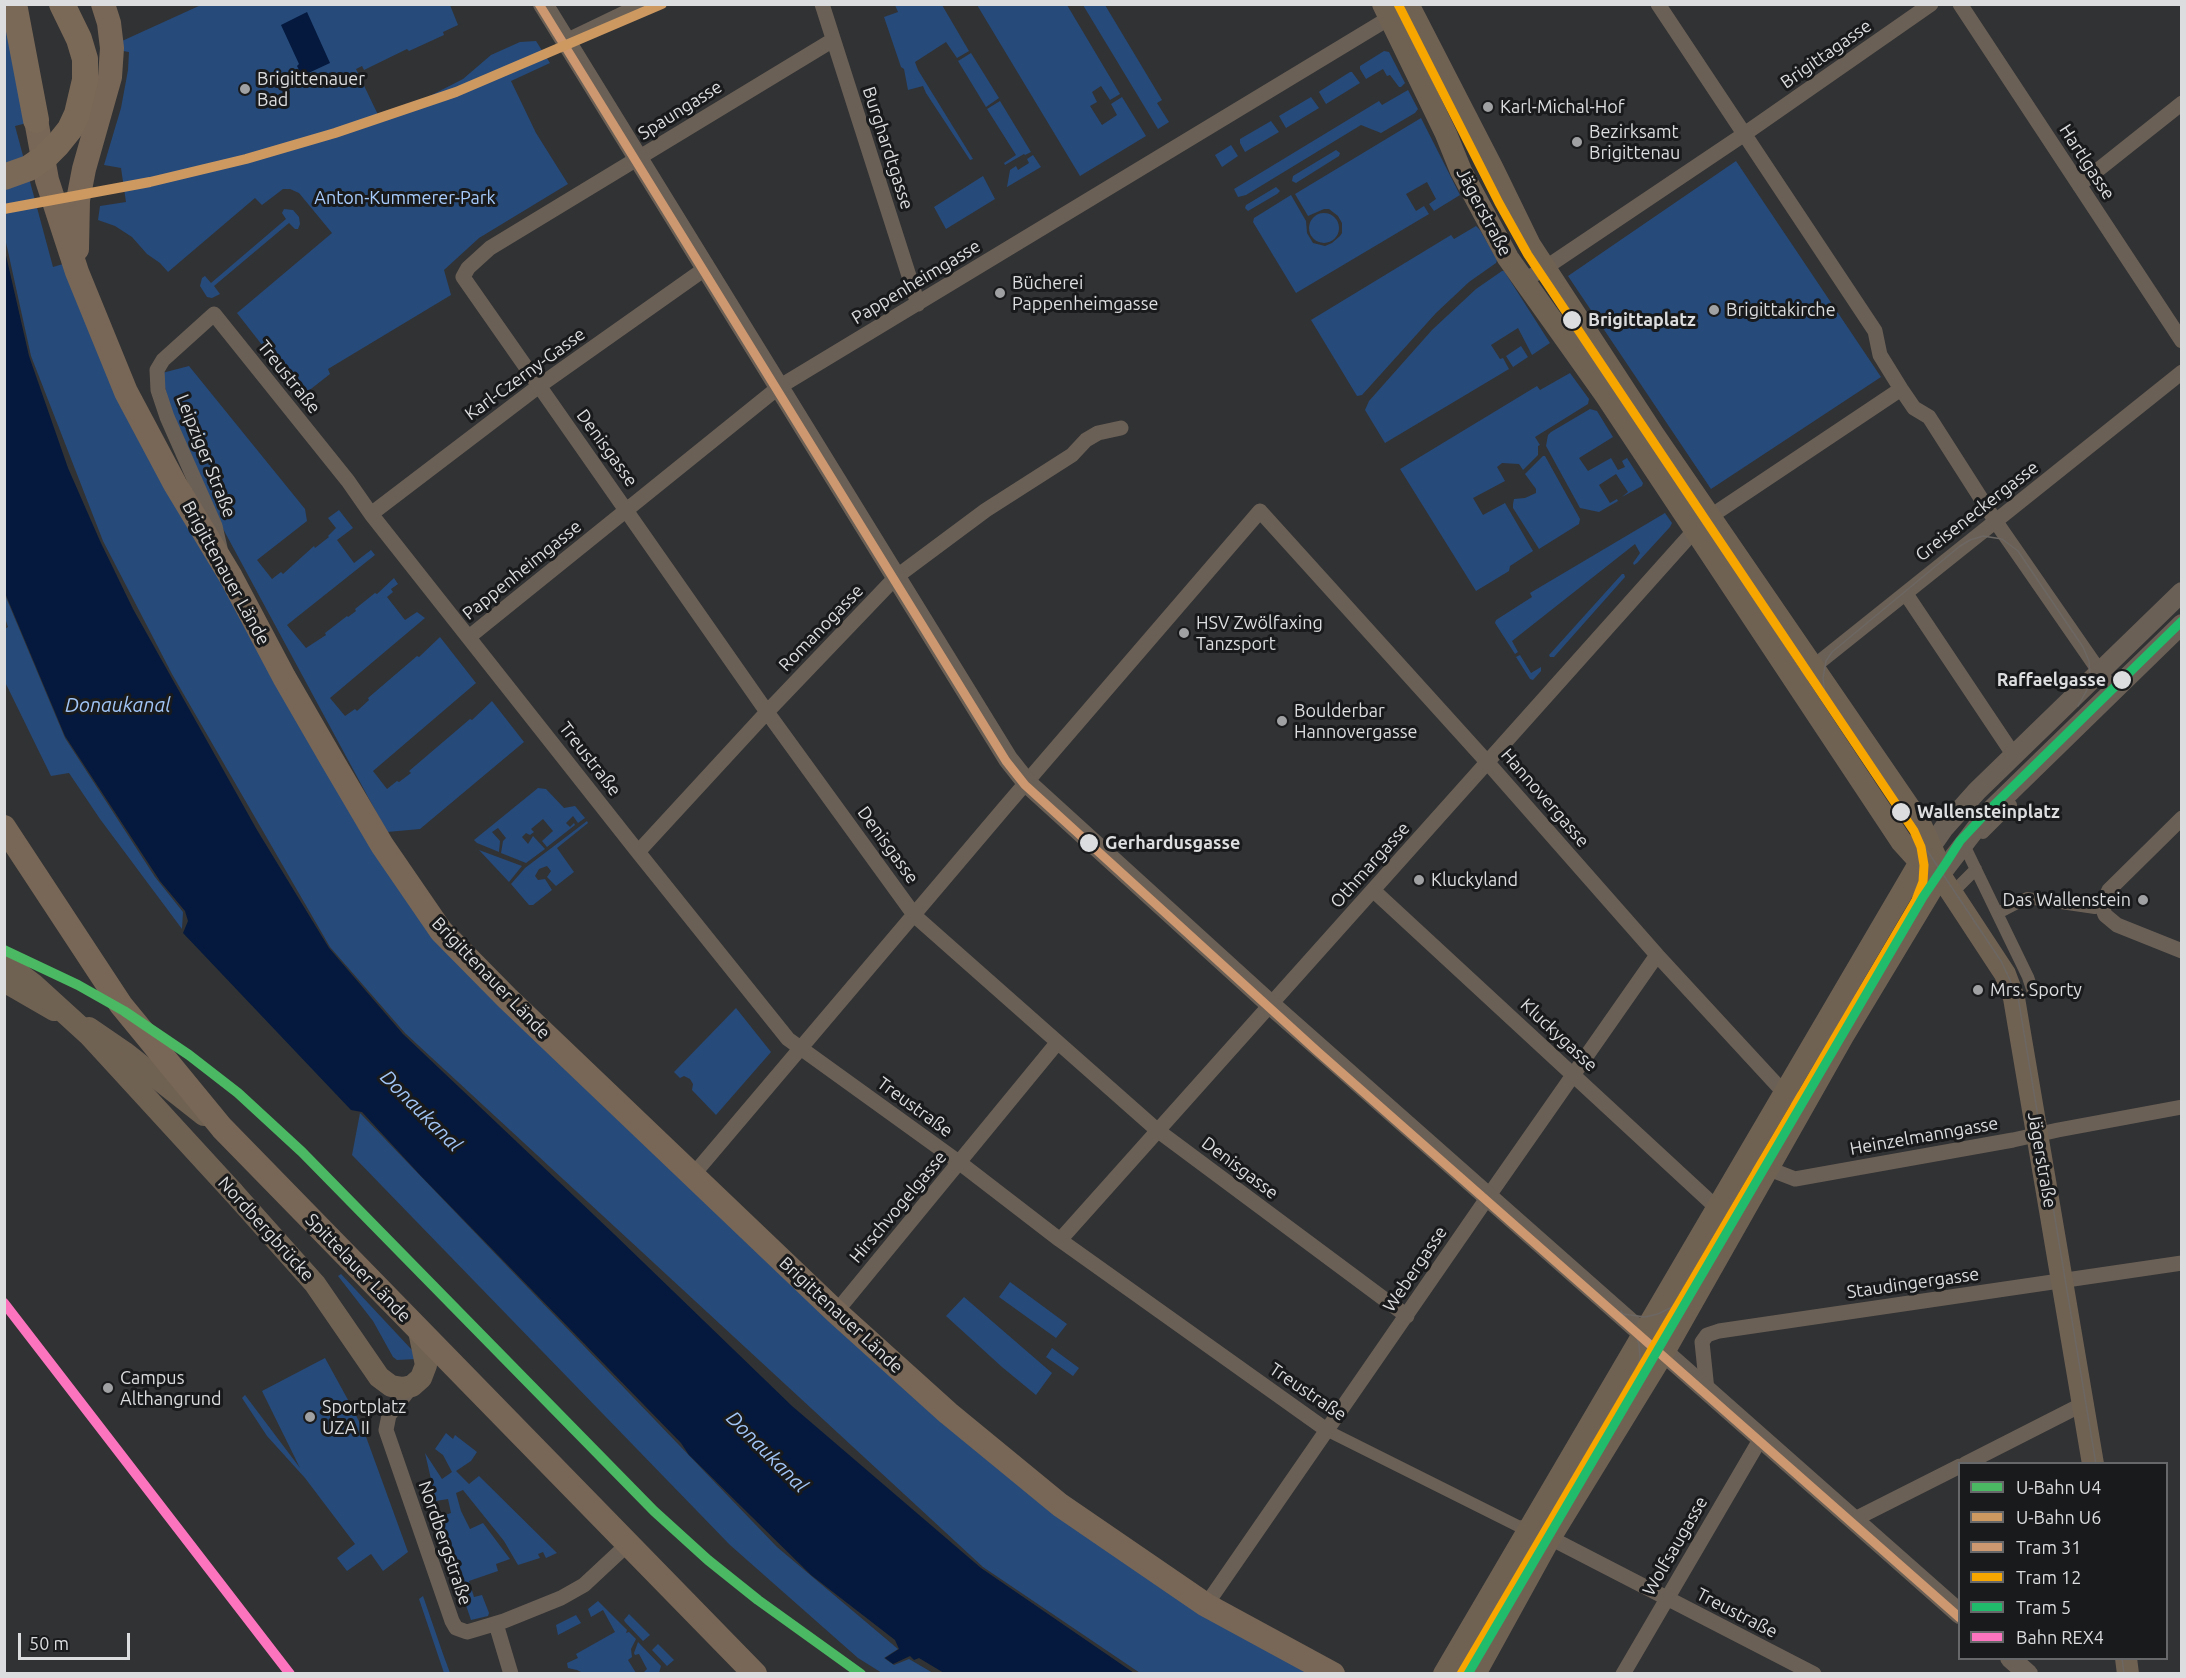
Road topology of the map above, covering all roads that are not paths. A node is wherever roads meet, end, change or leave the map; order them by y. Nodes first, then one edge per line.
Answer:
1 (14, 4) edge
2 (62, 4) edge
3 (103, 4) edge
4 (543, 4) edge
5 (643, 4) edge
6 (822, 4) edge
7 (1658, 4) edge
8 (1931, 4) edge
9 (1960, 4) edge
10 (1410, 5) edge
11 (1385, 12) edge
12 (833, 40) junction
13 (566, 41) junction
14 (2181, 103) edge
15 (36, 120) joint
16 (1743, 135) junction
17 (639, 158) junction
18 (4, 177) edge
19 (2079, 185) junction
20 (706, 268) junction
21 (1545, 268) junction
22 (77, 272) junction
23 (464, 277) joint
24 (1525, 279) junction
25 (918, 304) junction
26 (214, 314) joint
27 (2181, 341) edge
28 (2181, 372) edge
29 (539, 386) junction
30 (779, 387) junction
31 (1901, 389) junction
32 (1120, 428) dead end
33 (627, 510) junction
34 (371, 514) junction
35 (1996, 522) junction
36 (1703, 523) junction
37 (224, 565) junction
38 (896, 577) junction
39 (1906, 594) junction
40 (2181, 594) edge
41 (2181, 624) edge
42 (469, 637) junction
43 (2099, 672) junction
44 (1805, 674) junction
45 (2112, 691) junction
46 (767, 712) junction
47 (2013, 754) junction
48 (1488, 763) junction
49 (1027, 783) junction
50 (2011, 805) dead end
51 (2181, 818) edge
52 (4, 827) edge
53 (638, 852) junction
54 (1926, 854) junction
55 (1976, 869) junction
56 (1948, 882) junction
57 (1374, 891) junction
58 (2104, 911) junction
59 (1998, 913) junction
60 (915, 916) junction
61 (2181, 951) edge
62 (1658, 955) junction
63 (4, 962) edge
64 (4, 981) edge
65 (2033, 992) dead end
66 (1271, 1005) junction
67 (1057, 1043) junction
68 (801, 1048) junction
69 (1573, 1074) junction
70 (1796, 1099) junction
71 (2181, 1107) edge
72 (222, 1128) junction
73 (1157, 1130) junction
74 (2038, 1134) junction
75 (1746, 1160) junction
76 (960, 1163) junction
77 (1768, 1169) junction
78 (693, 1175) junction
79 (1487, 1197) junction
80 (1717, 1208) junction
81 (1060, 1240) junction
82 (2181, 1263) edge
83 (2062, 1281) junction
84 (836, 1312) junction
85 (1407, 1316) junction
86 (418, 1331) junction
87 (1643, 1334) junction
88 (1665, 1352) junction
89 (412, 1386) junction
90 (1707, 1390) junction
91 (2083, 1404) junction
92 (1328, 1431) junction
93 (1761, 1438) junction
94 (1969, 1462) edge
95 (2093, 1462) edge
96 (1958, 1467) edge
97 (1853, 1520) junction
98 (1529, 1527) junction
99 (1550, 1538) junction
100 (628, 1544) junction
101 (1666, 1599) junction
102 (1206, 1605) junction
103 (1958, 1613) edge
104 (496, 1624) junction
105 (511, 1674) edge
106 (754, 1674) edge
107 (1333, 1674) edge
108 (1444, 1674) edge
109 (1475, 1674) edge
110 (1623, 1674) edge
111 (1814, 1674) edge

1 - 15 highway, Brigittenauer Lände
2 - 18 highway, bridge
3 - 22 main road
4 - 13 street
5 - 13 street
6 - 12 street, Burghardtgasse
7 - 16 street
8 - 16 street, Brigittagasse
9 - 19 street, Hartlgasse
10 - 11 street, Pappenheimgasse
10 - 21 main road, Jägerstraße
11 - 24 main road, Jägerstraße
11 - 25 street, Pappenheimgasse
12 - 17 street, Spaungasse
12 - 25 street, Burghardtgasse
13 - 17 street
14 - 19 street
15 - 22 main road, Brigittenauer Lände
16 - 21 street
16 - 31 street
17 - 20 street
17 - 23 street, Spaungasse
19 - 27 street, Hartlgasse
20 - 29 street, Karl-Czerny-Gasse
20 - 30 street
21 - 24 street
21 - 36 main road, Jägerstraße
22 - 37 main road, Brigittenauer Lände
23 - 29 street, Denisgasse
24 - 36 main road, Jägerstraße
25 - 30 street, Pappenheimgasse
26 - 34 street, Treustraße
26 - 37 street, Leipziger Straße
28 - 35 street, Greiseneckergasse
29 - 33 street, Denisgasse
29 - 34 street, Karl-Czerny-Gasse
30 - 33 street, Pappenheimgasse
30 - 38 street
31 - 35 street
31 - 36 street
32 - 38 street, Romanogasse
33 - 42 street, Pappenheimgasse
33 - 46 street, Denisgasse
34 - 42 street, Treustraße
35 - 39 street, Greiseneckergasse
35 - 43 street
36 - 44 main road, Jägerstraße
36 - 48 street, Othmargasse
37 - 78 main road, Brigittenauer Lände
38 - 46 street, Romanogasse
38 - 49 street
39 - 44 street, Greiseneckergasse
39 - 47 street
40 - 43 street
41 - 45 street
42 - 53 street, Treustraße
43 - 45 street
43 - 47 street
44 - 54 main road, Jägerstraße
45 - 56 street
46 - 53 street, Romanogasse
46 - 60 street, Denisgasse
47 - 54 street
48 - 49 street, Hannovergasse
48 - 57 street, Othmargasse
48 - 62 street, Hannovergasse
49 - 60 street
49 - 66 street
50 - 55 street
51 - 58 street
52 - 72 main road, Spittelauer Lände
53 - 68 street, Treustraße
54 - 56 main road, Jägerstraße
54 - 70 main road
55 - 56 street
55 - 59 street
56 - 70 main road
56 - 74 main road, Jägerstraße
57 - 66 street, Othmargasse
57 - 69 street, Kluckygasse
58 - 59 street
58 - 61 street
59 - 65 street
60 - 67 street, Denisgasse
60 - 68 street
62 - 69 street, Webergasse
62 - 70 street, Hannovergasse
63 - 89 main road, Nordbergbrücke, bridge
64 - 72 main road
66 - 73 street, Othmargasse
66 - 79 street
67 - 73 street, Denisgasse
67 - 76 street, Hirschvogelgasse
68 - 76 street, Treustraße
68 - 78 street
69 - 79 street, Webergasse
69 - 80 street, Kluckygasse
70 - 75 main road
70 - 77 main road
71 - 74 street, Heinzelmanngasse
72 - 86 main road, Spittelauer Lände
73 - 81 street, Othmargasse
73 - 85 street, Denisgasse
74 - 77 street, Heinzelmanngasse
74 - 83 main road, Jägerstraße
75 - 77 street, Heinzelmanngasse
75 - 80 main road
76 - 81 street, Treustraße
76 - 84 street, Hirschvogelgasse
77 - 88 main road
78 - 84 main road, Brigittenauer Lände
79 - 85 street, Webergasse
79 - 87 street
80 - 87 main road
81 - 92 street, Treustraße
82 - 83 street, Staudingergasse
83 - 90 street, Staudingergasse
83 - 91 main road, Jägerstraße
84 - 102 main road, Brigittenauer Lände
85 - 92 street, Webergasse
86 - 89 main road
86 - 100 main road, Spittelauer Lände
87 - 88 street
87 - 98 main road
88 - 90 street
88 - 99 main road
89 - 104 street, Nordbergstraße
90 - 93 street
91 - 94 street
91 - 95 main road, Jägerstraße
92 - 98 street, Treustraße
92 - 102 street, Webergasse
93 - 97 street
93 - 101 street, Wolfsaugasse
96 - 97 street
97 - 103 street
98 - 99 street, Treustraße
98 - 108 main road
99 - 101 street, Treustraße
99 - 109 main road
100 - 104 street
100 - 106 main road, Spittelauer Lände
101 - 110 street, Wolfsaugasse
101 - 111 street, Treustraße
102 - 107 main road, Brigittenauer Lände
104 - 105 street

